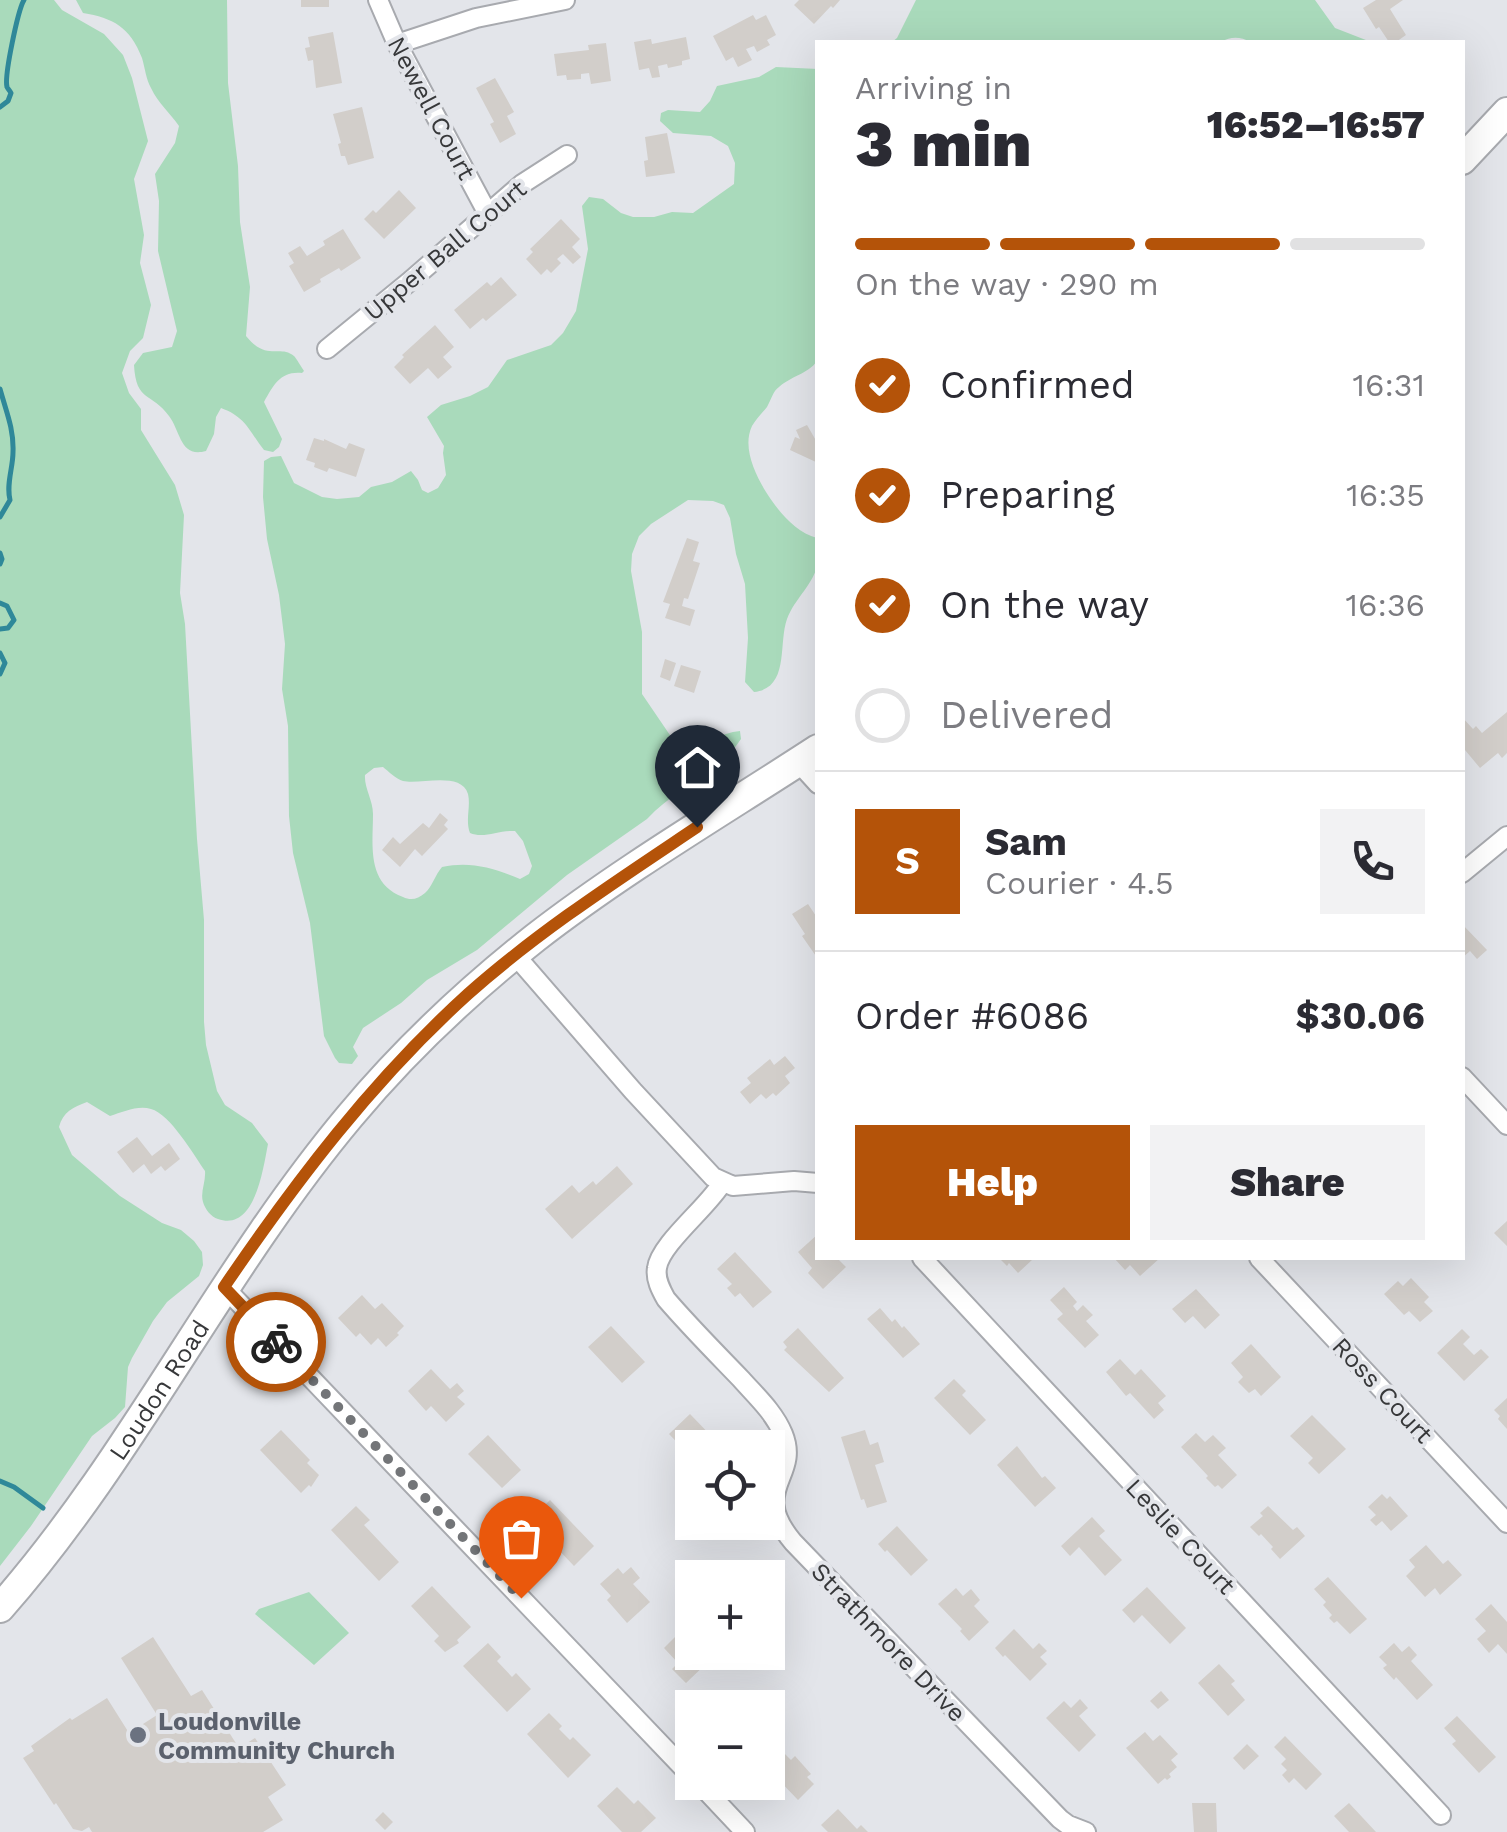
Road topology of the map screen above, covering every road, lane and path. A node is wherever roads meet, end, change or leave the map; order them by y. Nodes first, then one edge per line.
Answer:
1 (378, 0) edge
2 (565, 0) edge
3 (396, 44) junction
4 (1507, 112) edge
5 (567, 155) dead end
6 (1465, 157) edge
7 (488, 214) junction
8 (327, 349) dead end
9 (808, 755) edge
10 (1507, 836) edge
11 (1465, 871) edge
12 (515, 955) junction
13 (1465, 1080) edge
14 (1507, 1125) edge
15 (722, 1182) junction
16 (815, 1182) edge
17 (924, 1260) edge
18 (1261, 1260) edge
19 (224, 1287) junction
20 (1507, 1523) edge
21 (0, 1608) edge
22 (675, 1759) edge
23 (715, 1800) edge
24 (1441, 1815) dead end
25 (746, 1832) edge
26 (1086, 1832) edge

1 - 3 street, Newell Court
2 - 3 street
3 - 7 street, Newell Court
4 - 6 main road
5 - 7 street, Upper Ball Court
7 - 8 street, Upper Ball Court
9 - 12 main road, Loudon Road
10 - 11 street
12 - 15 street
12 - 19 main road, Loudon Road
13 - 14 street
15 - 16 street
15 - 26 street, Strathmore Drive
17 - 24 street, Leslie Court
18 - 20 street, Ross Court
19 - 21 main road, Loudon Road
19 - 22 street
23 - 25 street

